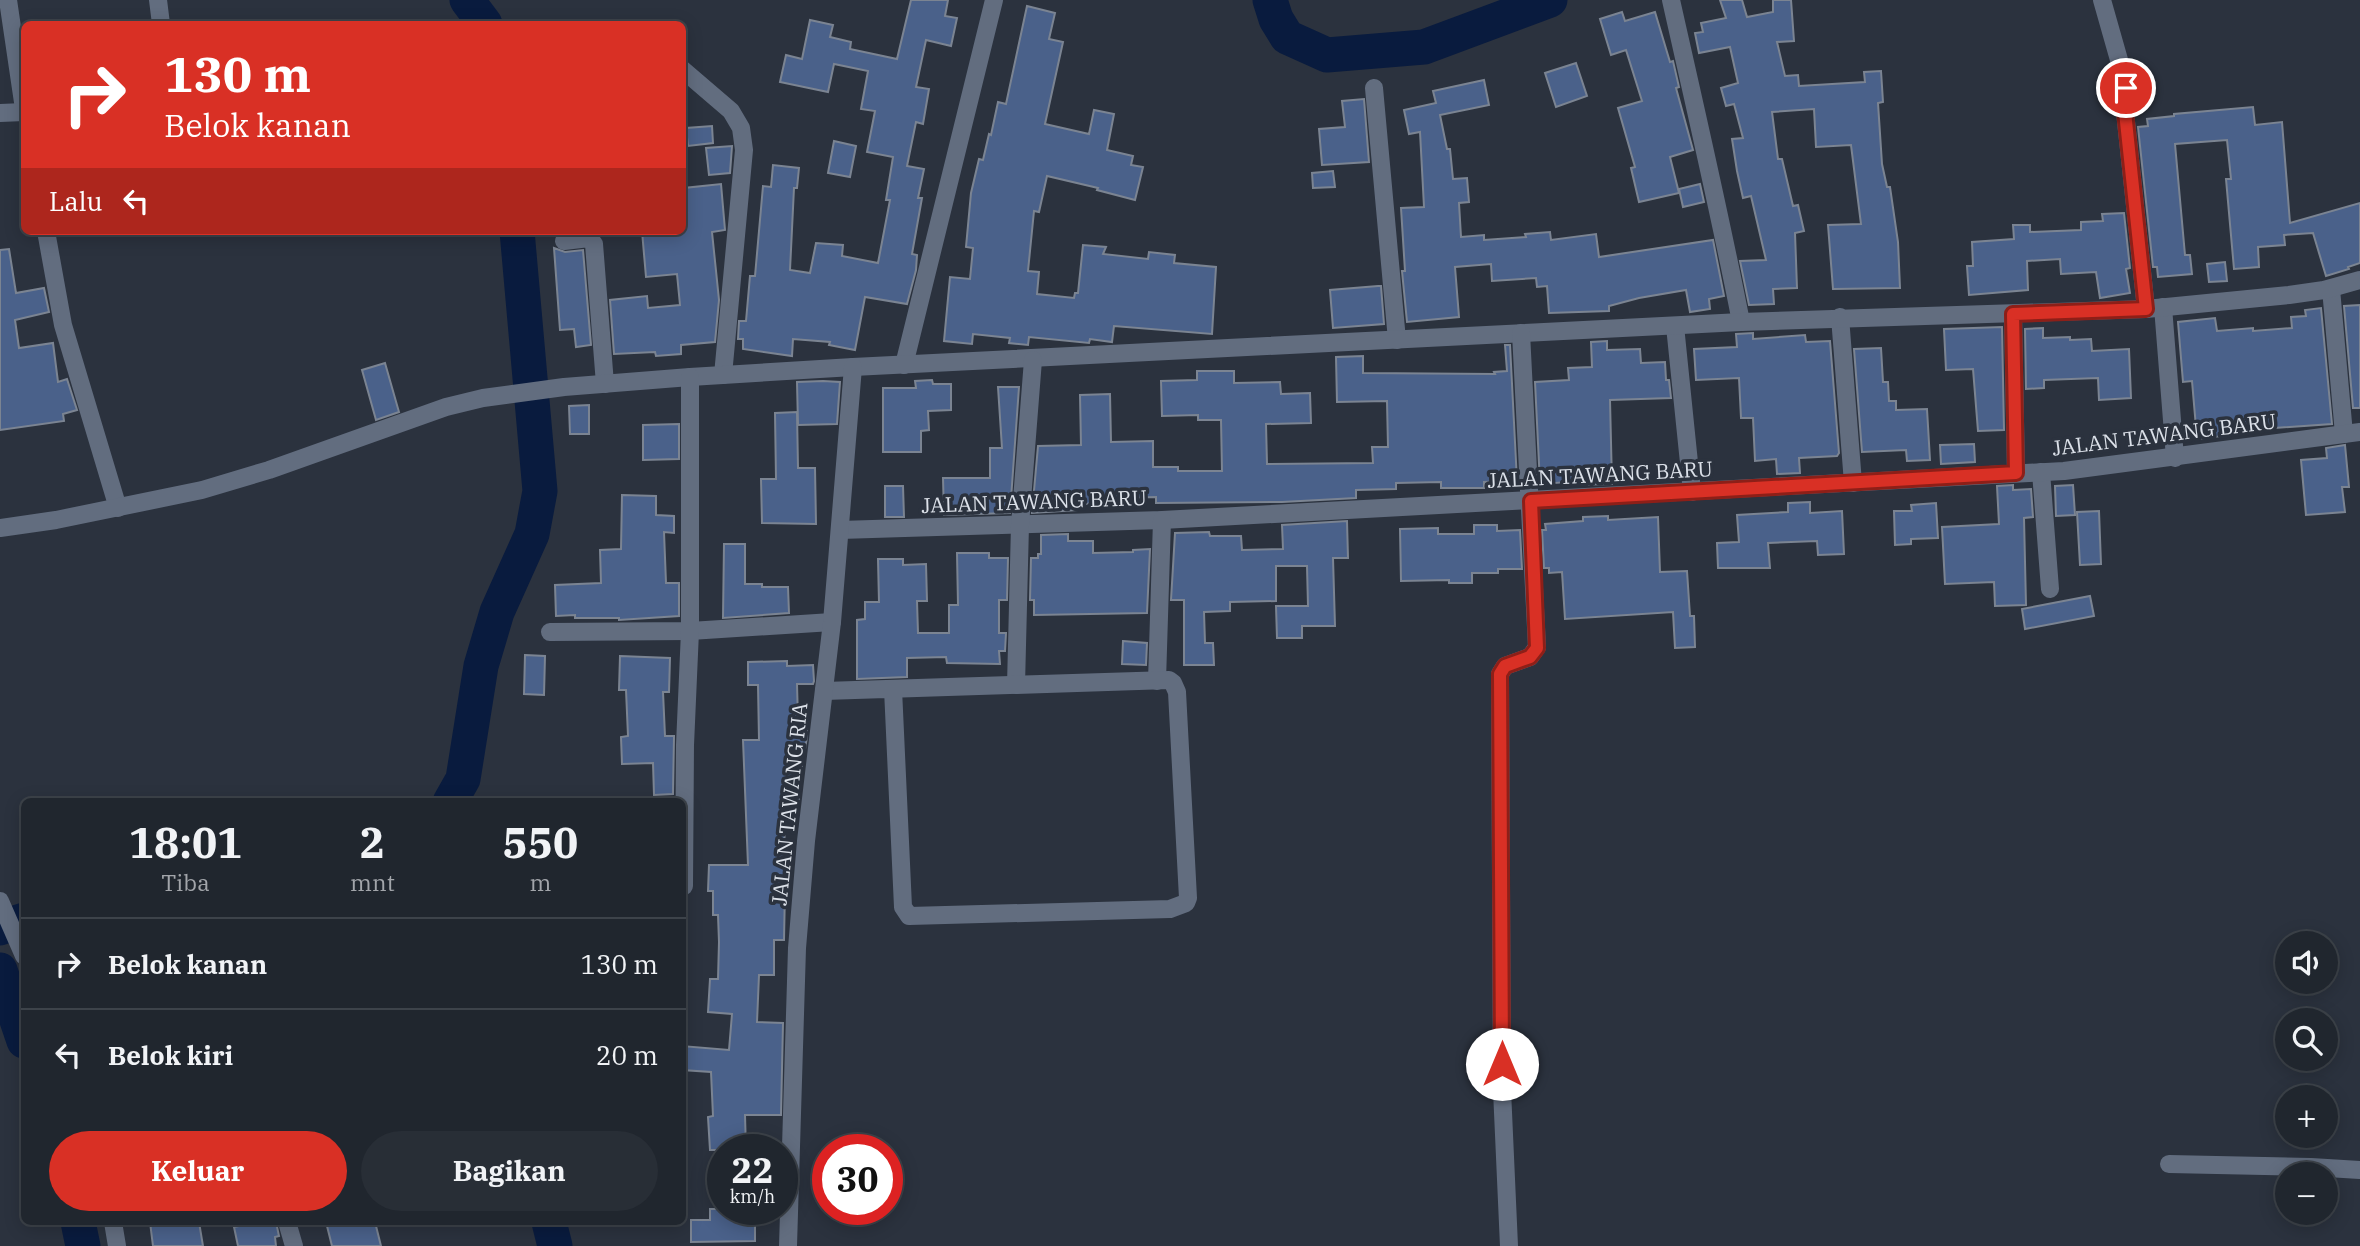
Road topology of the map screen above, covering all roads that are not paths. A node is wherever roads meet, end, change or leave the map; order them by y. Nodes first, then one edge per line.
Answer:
1 (8, 0) edge
2 (158, 0) edge
3 (994, 0) edge
4 (1671, 0) edge
5 (2102, 0) edge
6 (161, 21) edge
7 (686, 72) edge
8 (1374, 88) dead end
9 (21, 89) edge
10 (21, 110) edge
11 (0, 113) edge
12 (47, 235) edge
13 (564, 241) dead end
14 (2360, 281) edge
15 (2331, 289) junction
16 (2154, 308) junction
17 (2013, 314) junction
18 (1840, 317) junction
19 (1741, 322) junction
20 (1675, 326) junction
21 (1521, 333) junction
22 (1396, 340) junction
23 (1033, 360) junction
24 (904, 365) junction
25 (853, 368) junction
26 (723, 375) junction
27 (690, 377) junction
28 (605, 384) junction
29 (2352, 433) edge
30 (2175, 458) junction
31 (2041, 472) junction
32 (2016, 473) junction
33 (1853, 483) junction
34 (1692, 492) junction
35 (1531, 501) junction
36 (118, 508) junction
37 (1162, 520) junction
38 (1020, 525) junction
39 (0, 528) edge
40 (840, 530) junction
41 (2050, 589) dead end
42 (832, 622) junction
43 (690, 631) junction
44 (550, 632) dead end
45 (1157, 681) junction
46 (1016, 685) junction
47 (893, 689) junction
48 (824, 691) junction
49 (685, 798) edge
50 (0, 901) edge
51 (21, 948) edge
52 (2169, 1164) dead end
53 (2360, 1170) edge
54 (114, 1225) edge
55 (289, 1225) edge
56 (117, 1246) edge
57 (294, 1246) edge
58 (788, 1246) edge
59 (1509, 1246) edge

1 - 9 street
2 - 6 street
3 - 24 street
4 - 19 street
5 - 16 street
7 - 26 street
8 - 22 street
10 - 11 street
12 - 36 street
13 - 28 street
14 - 15 street
15 - 16 street
15 - 29 street
16 - 17 street
16 - 30 street
17 - 18 street
17 - 32 street
18 - 19 street
18 - 33 street
19 - 20 street
20 - 21 street
20 - 34 street
21 - 22 street
21 - 35 street
22 - 23 street
23 - 24 street
23 - 38 street
24 - 25 street
25 - 26 street
25 - 40 street, JALAN TAWANG RIA
26 - 27 street
27 - 28 street
27 - 43 street
28 - 36 street
29 - 30 street, JALAN TAWANG BARU
30 - 31 street, JALAN TAWANG BARU
31 - 32 street, JALAN TAWANG BARU
31 - 41 street
32 - 33 street, JALAN TAWANG BARU
33 - 34 street, JALAN TAWANG BARU
34 - 35 street, JALAN TAWANG BARU
35 - 37 street, JALAN TAWANG BARU
35 - 59 street
36 - 39 street
37 - 38 street, JALAN TAWANG BARU
37 - 45 street
38 - 40 street, JALAN TAWANG BARU
38 - 46 street
40 - 42 street, JALAN TAWANG RIA
42 - 43 street
42 - 48 street, JALAN TAWANG RIA
43 - 44 street
43 - 49 street
45 - 46 street
45 - 47 street
46 - 47 street
47 - 48 street
48 - 58 street, JALAN TAWANG RIA
50 - 51 street
52 - 53 street
54 - 56 street
55 - 57 street

